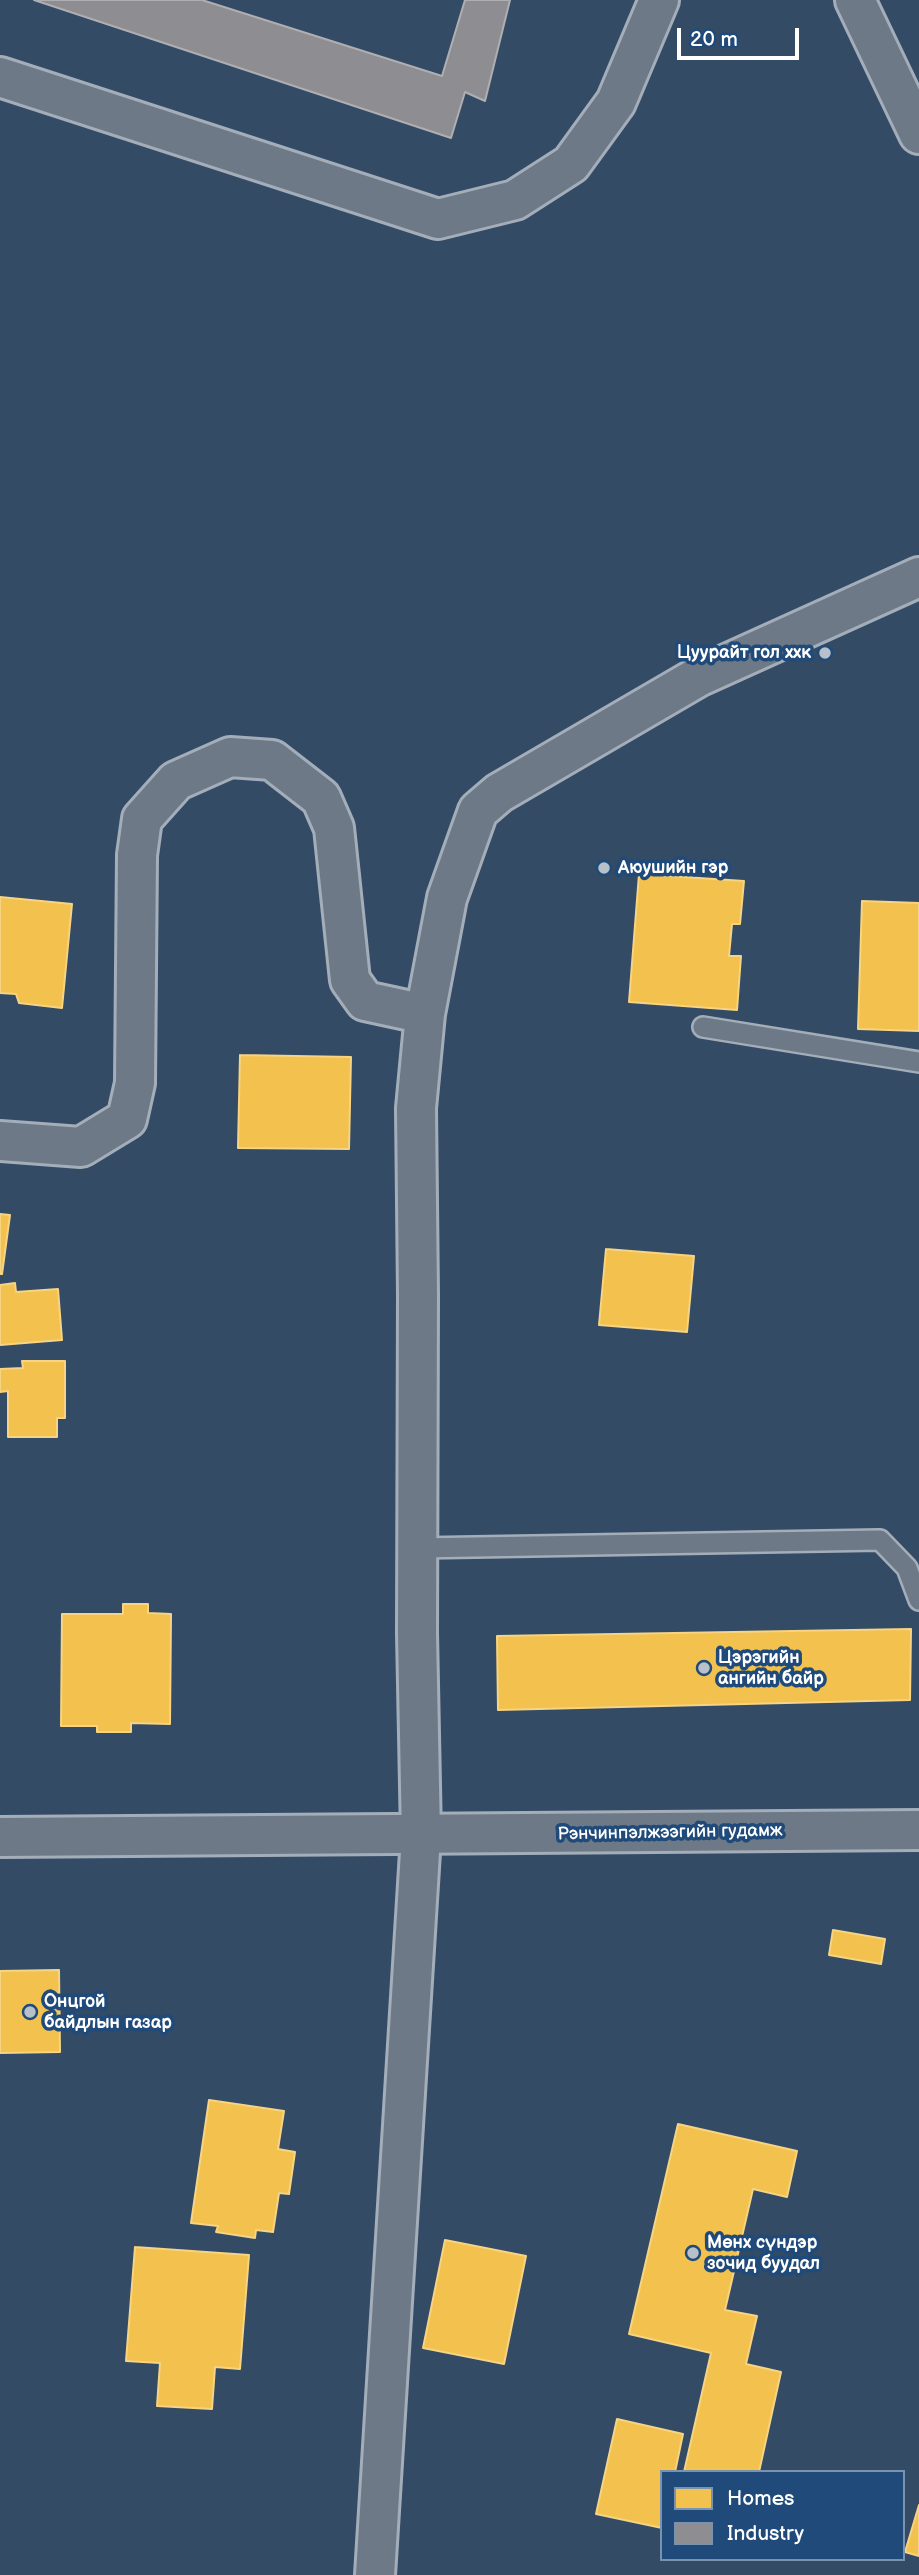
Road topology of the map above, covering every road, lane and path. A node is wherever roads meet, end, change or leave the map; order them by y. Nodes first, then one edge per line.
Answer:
1 (659, 0) edge
2 (855, 0) edge
3 (0, 77) edge
4 (919, 134) edge
5 (919, 577) edge
6 (425, 1014) junction
7 (703, 1027) dead end
8 (919, 1062) edge
9 (0, 1141) edge
10 (418, 1548) junction
11 (919, 1600) edge
12 (919, 1830) edge
13 (421, 1836) junction
14 (0, 1838) edge
15 (375, 2575) edge

1 - 3 street
2 - 4 street
5 - 6 street
6 - 9 street
6 - 10 street
7 - 8 lane
10 - 11 lane
10 - 13 street
12 - 13 street, Рэнчинпэлжээгийн гудамж
13 - 14 street, Рэнчинпэлжээгийн гудамж
13 - 15 street

